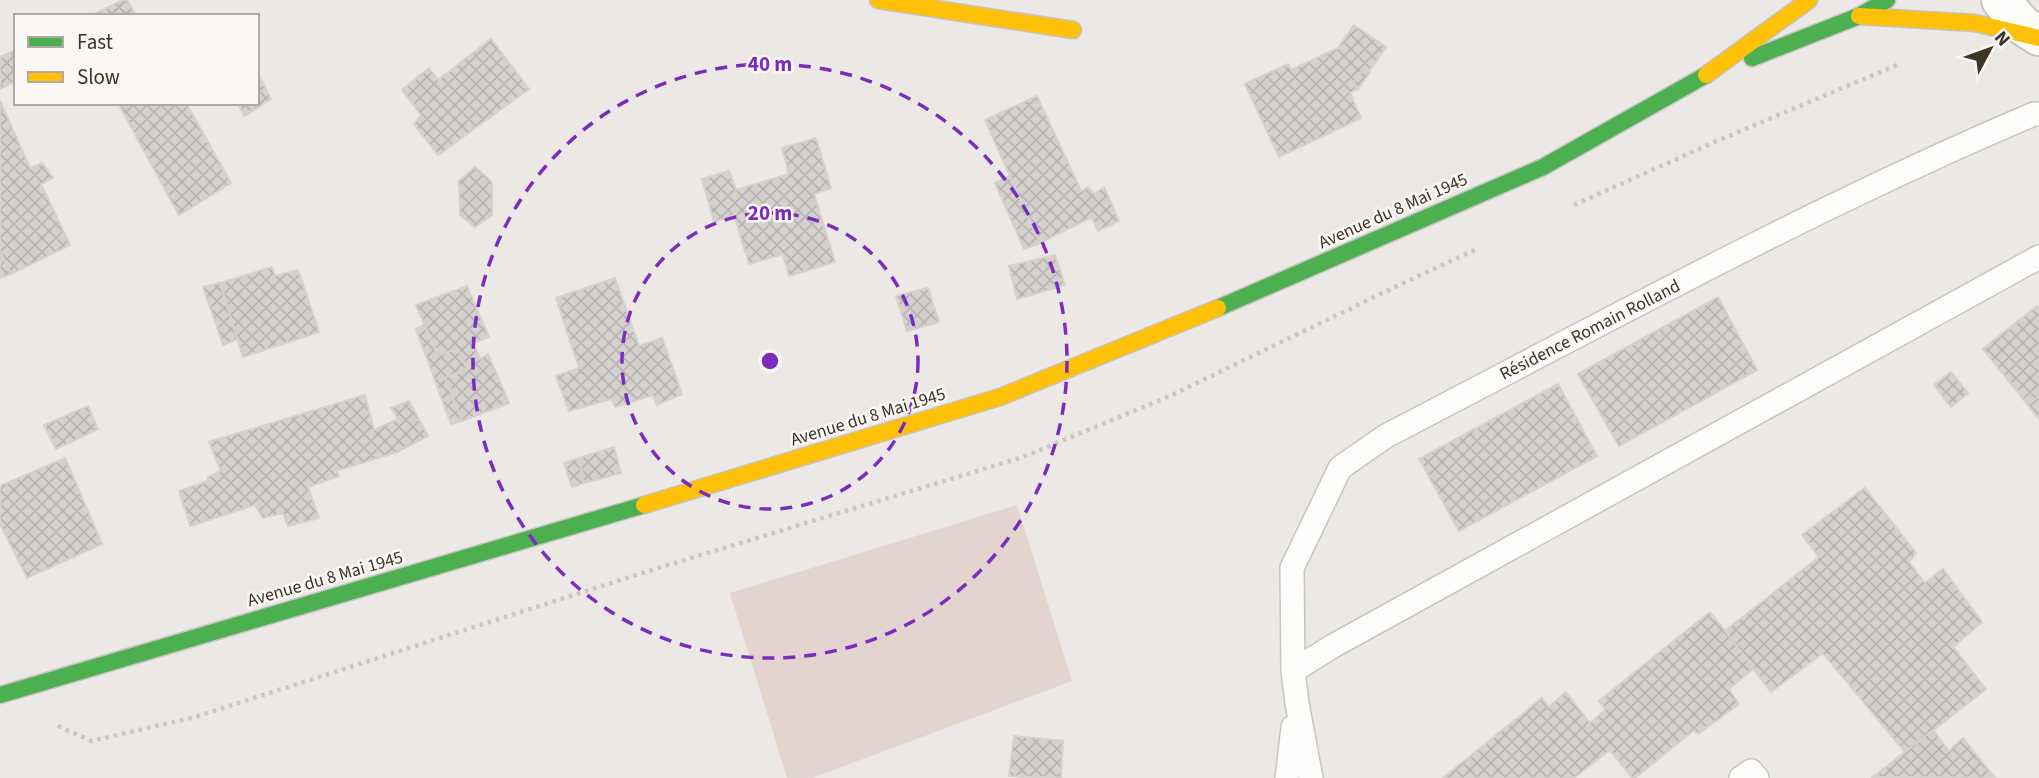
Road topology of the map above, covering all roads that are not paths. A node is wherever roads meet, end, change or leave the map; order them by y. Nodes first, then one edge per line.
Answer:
1 (878, 0) edge
2 (1809, 0) edge
3 (2001, 0) edge
4 (1865, 5) edge
5 (1073, 30) dead end
6 (2039, 37) edge
7 (1707, 74) junction
8 (2039, 114) edge
9 (2039, 257) edge
10 (1293, 671) junction
11 (0, 695) edge
12 (1297, 703) junction
13 (1287, 778) edge
14 (1311, 778) edge
15 (1741, 778) edge
16 (1757, 778) edge

1 - 5 street
2 - 7 street, Avenue du 8 Mai 1945
3 - 6 street
4 - 6 street
4 - 7 street, Avenue du 8 Mai 1945
7 - 11 street, Avenue du 8 Mai 1945
8 - 10 lane, Résidence Romain Rolland
9 - 10 lane
10 - 12 lane, Résidence Romain Rolland
12 - 13 lane, Résidence Romain Rolland
12 - 14 lane, Résidence Romain Rolland
15 - 16 lane

